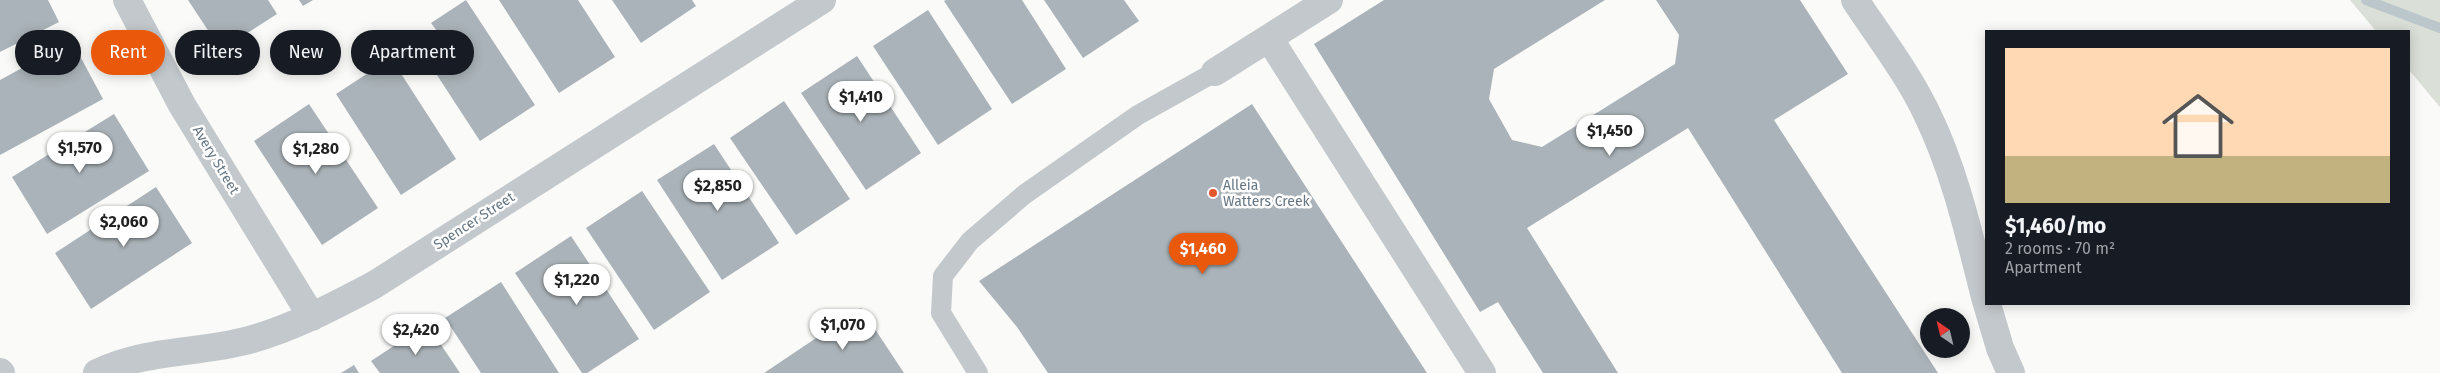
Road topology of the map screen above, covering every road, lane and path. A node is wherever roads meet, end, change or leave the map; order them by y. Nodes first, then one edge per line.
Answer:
1 (128, 0) edge
2 (822, 0) edge
3 (1329, 0) edge
4 (1855, 0) edge
5 (1269, 38) junction
6 (1215, 72) joint
7 (1985, 295) edge
8 (1988, 305) edge
9 (312, 317) junction
10 (97, 373) edge
11 (978, 373) edge
12 (1482, 373) edge
13 (2011, 373) edge

1 - 9 street, Avery Street
2 - 9 street, Spencer Street
3 - 5 street
4 - 7 street
5 - 6 street
5 - 12 street
6 - 11 lane
8 - 13 street
9 - 10 street, Spencer Street

